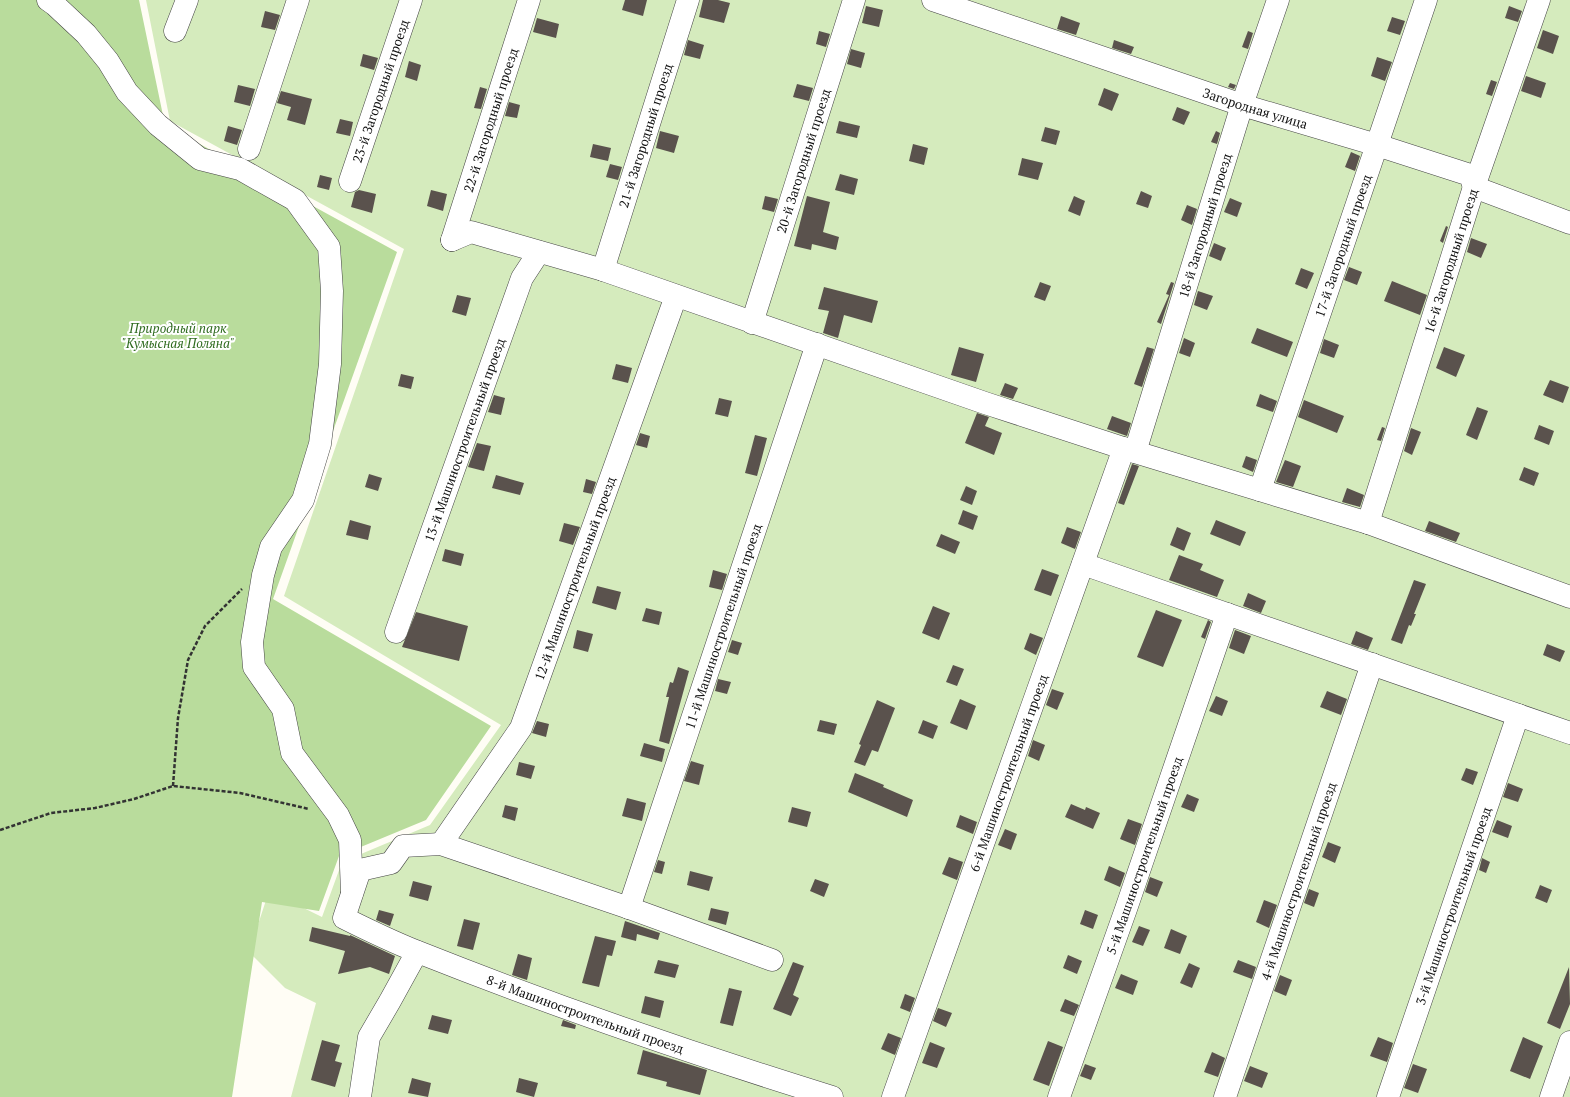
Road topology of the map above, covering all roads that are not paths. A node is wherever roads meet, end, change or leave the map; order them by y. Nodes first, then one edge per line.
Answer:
1 (48, 0) edge
2 (187, 0) edge
3 (298, 0) edge
4 (411, 0) edge
5 (529, 0) edge
6 (688, 0) edge
7 (854, 0) edge
8 (933, 0) edge
9 (1278, 0) edge
10 (1426, 0) edge
11 (1539, 0) edge
12 (176, 31) dead end
13 (1242, 105) junction
14 (1377, 145) junction
15 (249, 149) dead end
16 (350, 181) dead end
17 (1474, 187) junction
18 (1570, 223) edge
19 (539, 252) junction
20 (602, 270) junction
21 (676, 296) junction
22 (752, 323) junction
23 (817, 344) junction
24 (1130, 450) junction
25 (1260, 490) junction
26 (1368, 523) junction
27 (1083, 564) junction
28 (1570, 597) edge
29 (1227, 614) junction
30 (396, 632) dead end
31 (1372, 664) junction
32 (1518, 716) junction
33 (1570, 734) edge
34 (441, 844) junction
35 (352, 893) junction
36 (629, 908) junction
37 (417, 952) junction
38 (772, 960) dead end
39 (1570, 1042) edge
40 (360, 1097) edge
41 (832, 1097) edge
42 (893, 1097) edge
43 (1059, 1097) edge
44 (1225, 1097) edge
45 (1388, 1097) edge
46 (1551, 1097) edge

1 - 35 street
2 - 12 street
3 - 15 street
4 - 16 street, 23-й Загородный проезд
5 - 19 street, 22-й Загородный проезд
6 - 20 street, 21-й Загородный проезд
7 - 22 street, 20-й Загородный проезд
8 - 13 street, Загородная улица
9 - 13 street, 18-й Загородный проезд
10 - 14 street, 17-й Загородный проезд
11 - 17 street, 16-й Загородный проезд
13 - 14 street, Загородная улица
13 - 24 street, 18-й Загородный проезд
14 - 17 street, Загородная улица
14 - 25 street, 17-й Загородный проезд
17 - 18 street
17 - 26 street, 16-й Загородный проезд
19 - 20 street
19 - 30 street, 13-й Машиностроительный проезд
20 - 21 street
21 - 22 street
21 - 34 street, 12-й Машиностроительный проезд
22 - 23 street
23 - 24 street
23 - 36 street, 11-й Машиностроительный проезд
24 - 25 street
24 - 27 street, 6-й Машиностроительный проезд
25 - 26 street
26 - 28 street
27 - 29 street
27 - 42 street, 6-й Машиностроительный проезд
29 - 31 street
29 - 43 street, 5-й Машиностроительный проезд
31 - 32 street
31 - 44 street, 4-й Машиностроительный проезд
32 - 33 street
32 - 45 street, 3-й Машиностроительный проезд
34 - 35 street
34 - 36 street
35 - 37 street, 8-й Машиностроительный проезд
36 - 38 street
37 - 40 street
37 - 41 street, 8-й Машиностроительный проезд
39 - 46 street

